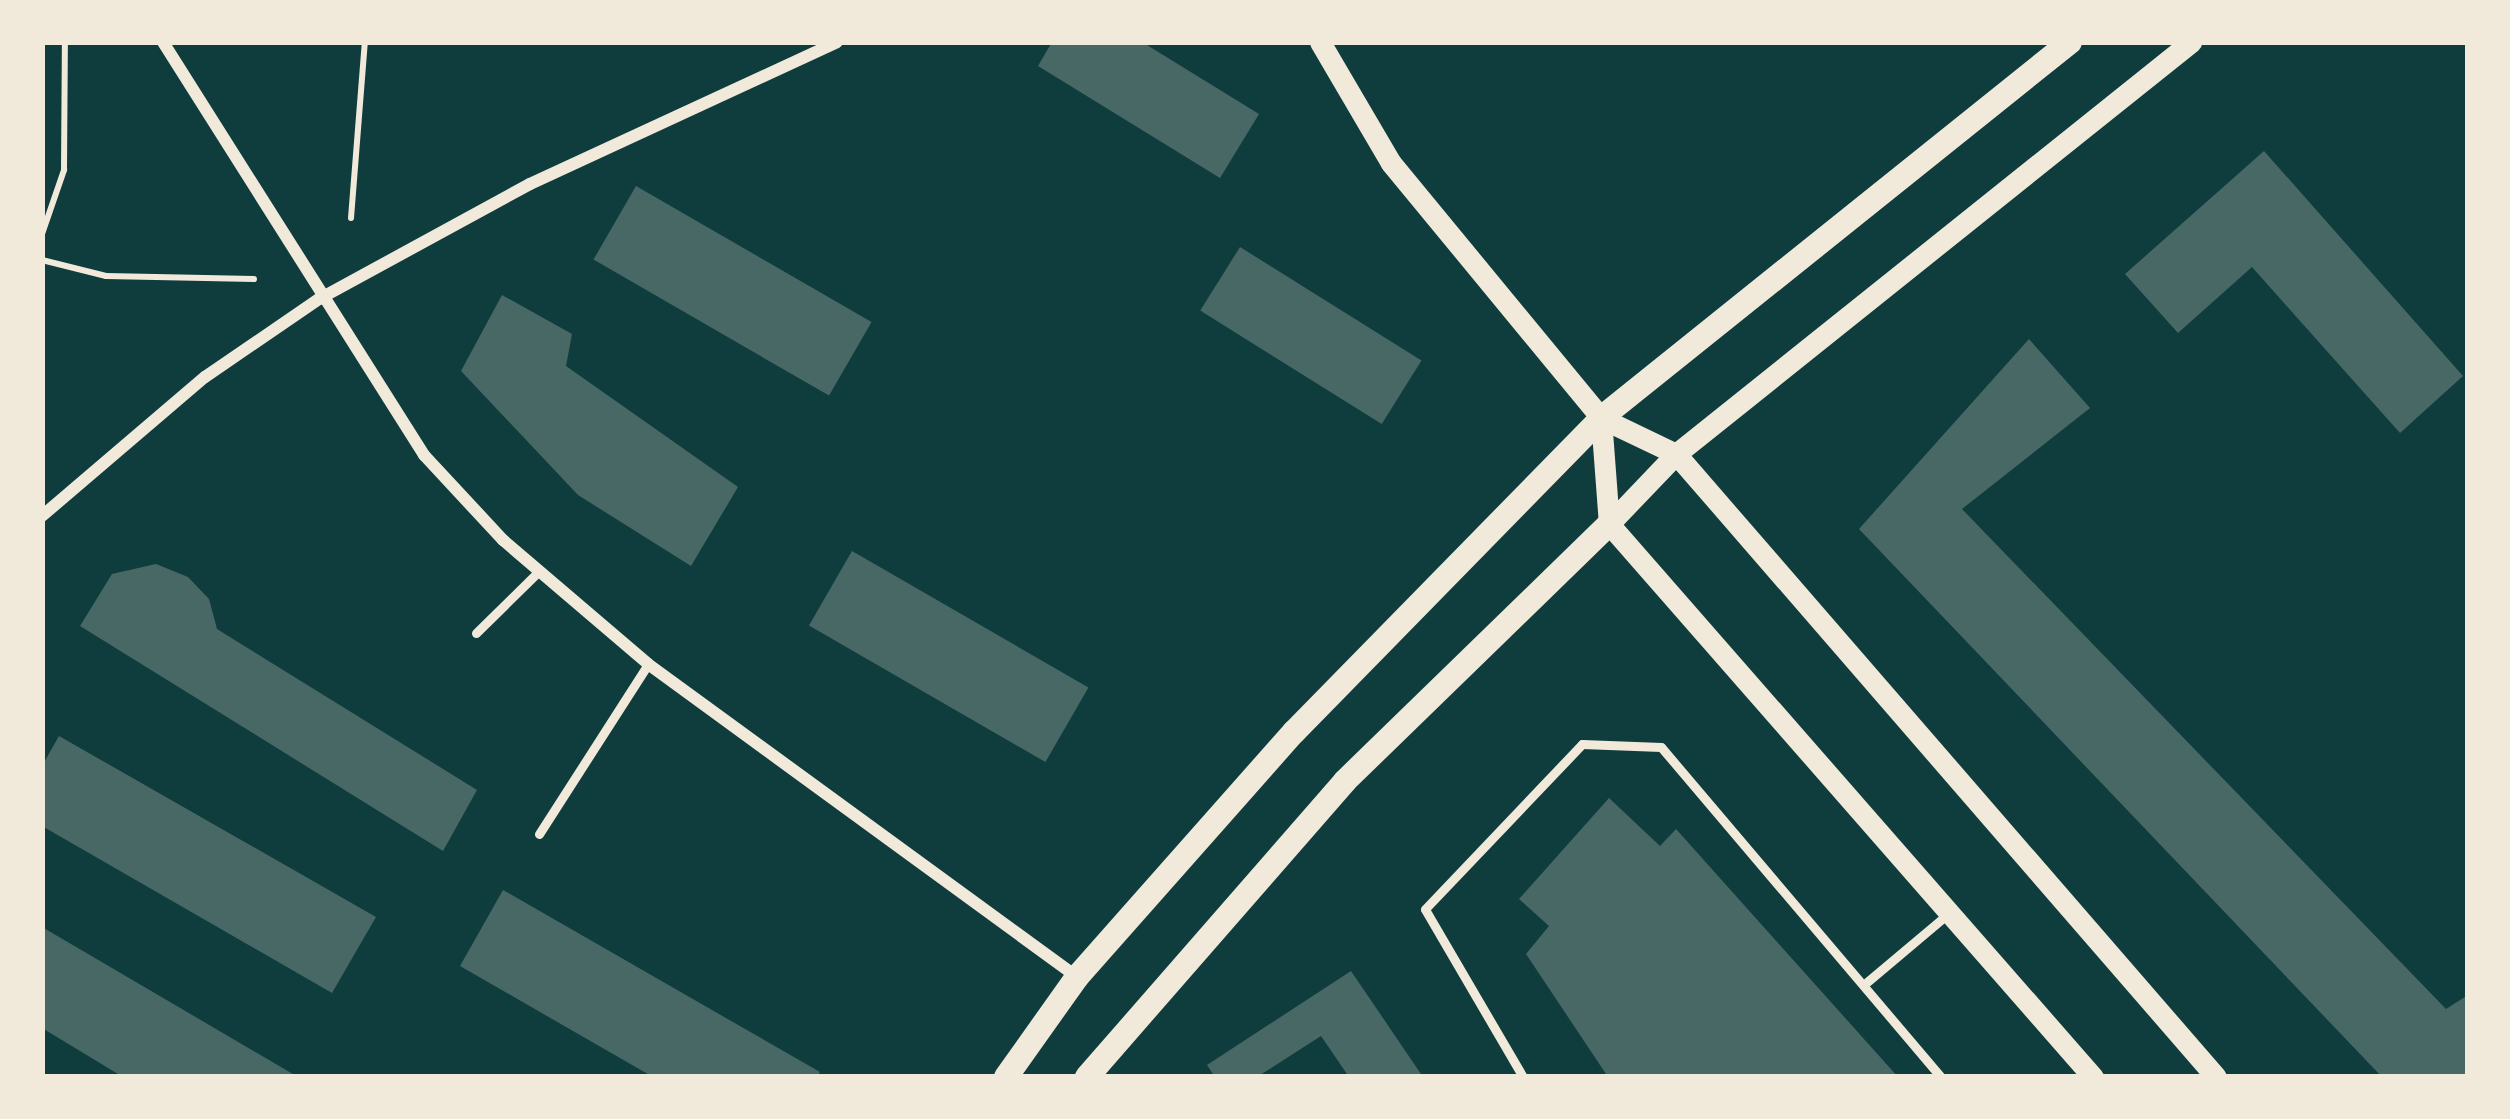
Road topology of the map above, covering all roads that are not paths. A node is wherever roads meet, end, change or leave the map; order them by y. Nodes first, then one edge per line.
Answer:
1 (163, 42) edge
2 (837, 42) edge
3 (1320, 42) edge
4 (2070, 42) edge
5 (2191, 42) edge
6 (319, 299) junction
7 (1601, 418) junction
8 (1676, 454) junction
9 (42, 516) edge
10 (1609, 524) junction
11 (538, 571) junction
12 (476, 632) dead end
13 (647, 664) junction
14 (539, 834) dead end
15 (1949, 913) junction
16 (1077, 977) junction
17 (1867, 982) junction
18 (1006, 1077) edge
19 (1087, 1077) edge
20 (1523, 1077) edge
21 (1941, 1077) edge
22 (2093, 1077) edge
23 (2216, 1077) edge

1 - 6 street
2 - 6 street
3 - 7 street
4 - 7 main road
5 - 8 street
6 - 9 street
6 - 11 street
7 - 8 street
7 - 10 street
7 - 16 main road
8 - 10 street
8 - 23 street
10 - 15 street
10 - 19 main road
11 - 12 lane
11 - 13 street
13 - 14 lane
13 - 16 street
15 - 17 lane
15 - 22 street
16 - 18 main road
17 - 20 lane
17 - 21 lane

